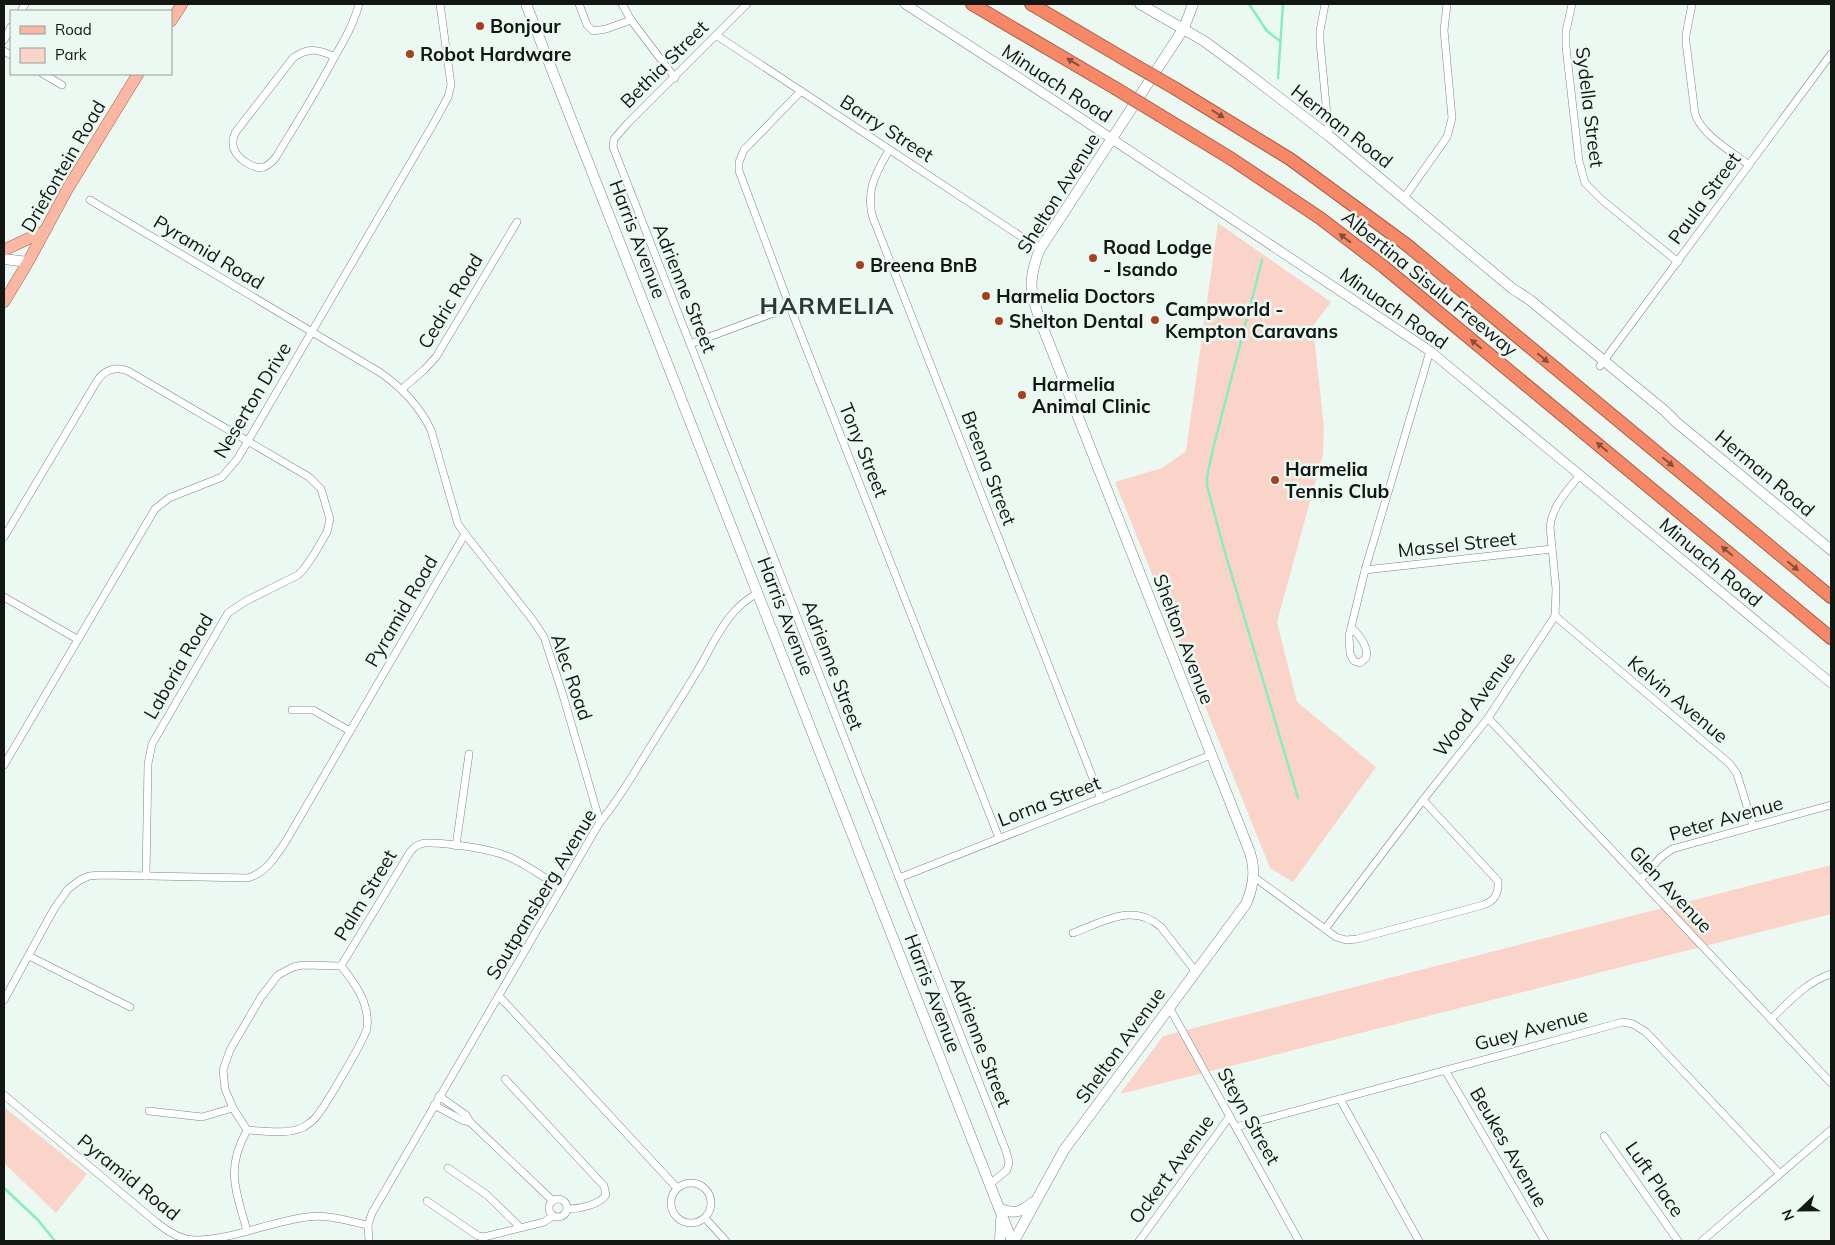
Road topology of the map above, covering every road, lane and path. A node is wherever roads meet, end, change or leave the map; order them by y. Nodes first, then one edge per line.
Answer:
1 (359, 4) edge
2 (440, 4) edge
3 (526, 4) edge
4 (579, 4) edge
5 (622, 4) edge
6 (747, 4) edge
7 (905, 4) edge
8 (972, 4) edge
9 (1031, 4) edge
10 (1140, 4) edge
11 (1193, 4) edge
12 (1325, 4) edge
13 (1447, 4) edge
14 (1572, 4) edge
15 (1692, 4) edge
16 (182, 5) edge
17 (172, 19) edge
18 (630, 20) junction
19 (1184, 28) junction
20 (10, 29) edge
21 (716, 35) junction
22 (4, 40) edge
23 (1831, 54) edge
24 (335, 57) junction
25 (45, 75) edge
26 (137, 75) edge
27 (675, 78) junction
28 (62, 85) dead end
29 (800, 91) junction
30 (1329, 136) junction
31 (1112, 139) junction
32 (889, 150) junction
33 (614, 152) joint
34 (1749, 165) junction
35 (1404, 198) junction
36 (90, 200) dead end
37 (517, 222) dead end
38 (45, 231) junction
39 (1040, 248) junction
40 (4, 250) edge
41 (4, 259) edge
42 (28, 262) junction
43 (1678, 262) junction
44 (4, 296) edge
45 (790, 306) junction
46 (313, 332) junction
47 (690, 344) junction
48 (1430, 351) junction
49 (1602, 364) junction
50 (402, 388) junction
51 (248, 442) junction
52 (1580, 474) junction
53 (465, 534) junction
54 (4, 537) edge
55 (1552, 549) junction
56 (1831, 550) edge
57 (1365, 570) junction
58 (758, 593) junction
59 (4, 597) edge
60 (1831, 597) edge
61 (1554, 616) junction
62 (1352, 628) dead end
63 (1831, 638) edge
64 (77, 639) junction
65 (1831, 683) edge
66 (292, 710) dead end
67 (1488, 718) junction
68 (350, 731) junction
69 (469, 754) dead end
70 (1211, 755) junction
71 (4, 764) edge
72 (1101, 799) junction
73 (1423, 800) junction
74 (1831, 805) edge
75 (600, 822) junction
76 (1753, 826) junction
77 (999, 838) junction
78 (456, 846) junction
79 (146, 876) junction
80 (1254, 877) junction
81 (899, 878) junction
82 (1640, 880) junction
83 (561, 888) junction
84 (1325, 929) junction
85 (1073, 933) dead end
86 (29, 956) junction
87 (341, 966) junction
88 (1196, 972) junction
89 (1831, 974) edge
90 (499, 996) junction
91 (4, 1000) edge
92 (130, 1007) dead end
93 (1169, 1007) junction
94 (1771, 1018) junction
95 (1445, 1070) junction
96 (505, 1079) dead end
97 (1831, 1083) edge
98 (4, 1095) edge
99 (439, 1096) junction
100 (1340, 1099) junction
101 (434, 1104) junction
102 (233, 1108) junction
103 (149, 1111) dead end
104 (1230, 1116) junction
105 (470, 1122) junction
106 (1236, 1127) junction
107 (247, 1130) junction
108 (1831, 1130) edge
109 (1604, 1136) dead end
110 (448, 1168) dead end
111 (1779, 1173) junction
112 (990, 1184) junction
113 (677, 1188) junction
114 (1037, 1197) junction
115 (427, 1201) dead end
116 (553, 1201) junction
117 (568, 1209) junction
118 (999, 1209) junction
119 (553, 1216) junction
120 (705, 1218) junction
121 (368, 1225) junction
122 (520, 1227) junction
123 (247, 1231) junction
124 (369, 1241) edge
125 (726, 1241) edge
126 (1000, 1241) edge
127 (1013, 1241) edge
128 (1139, 1241) edge
129 (1299, 1241) edge
130 (1419, 1241) edge
131 (1545, 1241) edge
132 (1678, 1241) edge
133 (1702, 1241) edge

1 - 24 street
2 - 46 street, Neserton Drive
3 - 58 main road, Harris Avenue
4 - 18 street
5 - 18 street
6 - 21 street, Bethia Street
7 - 31 street, Minuach Road
63 -> 8 highway, Albertina Sisulu Freeway, bridge
9 -> 60 highway, Albertina Sisulu Freeway, bridge
10 - 19 main road, Herman Road
11 - 19 main road, Shelton Avenue
12 - 30 street
13 - 35 street
14 - 43 street, Sydella Street
15 - 34 street
16 - 17 main road
18 - 27 street
19 - 30 main road, Herman Road
19 - 31 main road, Shelton Avenue
20 - 22 street
21 - 27 street, Bethia Street
21 - 29 street, Barry Street
23 - 34 street, Paula Street
24 - 24 street
25 - 28 street
26 - 38 main road, Driefontein Road
27 - 33 street, Bethia Street
29 - 32 street, Barry Street
29 - 45 street, Tony Street
30 - 35 main road, Herman Road
31 - 39 main road, Shelton Avenue
31 - 48 street, Minuach Road
32 - 39 street, Barry Street
32 - 72 street, Breena Street
33 - 47 street, Adrienne Street
34 - 43 street, Paula Street
35 - 49 main road, Herman Road
36 - 46 street, Pyramid Road
37 - 50 street, Cedric Road
38 - 40 main road
38 - 42 main road, Driefontein Road
39 - 70 main road, Shelton Avenue
41 - 42 main road
42 - 44 main road, Driefontein Road
43 - 49 street, Paula Street
45 - 47 street
45 - 77 street, Tony Street
46 - 50 street, Pyramid Road
46 - 51 street, Neserton Drive
47 - 81 street, Adrienne Street
48 - 52 street, Minuach Road
48 - 57 street
49 - 56 main road, Herman Road
50 - 53 street, Pyramid Road
51 - 54 street, Laboria Road
51 - 64 street, Neserton Drive
51 - 79 street, Laboria Road
52 - 55 street, Wood Avenue
52 - 65 street, Minuach Road
53 - 68 street, Pyramid Road
53 - 75 street, Alec Road
55 - 57 street, Massel Street
55 - 61 street, Wood Avenue
57 - 62 street
58 - 75 street, Soutpansberg Avenue
58 - 112 main road, Harris Avenue
59 - 64 street
61 - 67 street, Wood Avenue
61 - 76 street, Kelvin Avenue
64 - 71 street, Neserton Drive
66 - 68 street
67 - 73 street, Wood Avenue
67 - 82 street, Glen Avenue
68 - 79 street, Pyramid Road
69 - 78 street
70 - 72 street, Lorna Street
70 - 80 main road, Shelton Avenue
72 - 77 street, Lorna Street
73 - 84 street, Wood Avenue
73 - 84 street
74 - 76 street, Peter Avenue
75 - 83 street, Soutpansberg Avenue
76 - 82 street, Peter Avenue
77 - 81 street, Lorna Street
78 - 83 street, Palm Street
78 - 87 street, Palm Street
79 - 86 street, Pyramid Road
80 - 84 street
80 - 88 main road, Shelton Avenue
81 - 112 street, Adrienne Street
82 - 94 street, Glen Avenue
83 - 90 street, Soutpansberg Avenue
85 - 88 street
86 - 91 street, Pyramid Road
86 - 92 street
87 - 102 street
87 - 107 street
88 - 93 main road, Shelton Avenue
89 - 94 street
90 - 99 street, Soutpansberg Avenue
90 - 113 street
93 - 104 street, Steyn Street
93 - 114 main road, Shelton Avenue
94 - 97 street, Glen Avenue
95 - 100 street, Guey Avenue
95 - 111 street, Guey Avenue
95 - 131 street, Beukes Avenue
96 - 117 street
98 - 123 street, Pyramid Road
99 - 101 street, Soutpansberg Avenue
99 - 105 street
100 - 106 street, Guey Avenue
100 - 130 street
101 - 105 street
101 - 121 street, Soutpansberg Avenue
102 - 103 street
102 - 107 street
104 - 106 street, Steyn Street
104 - 128 street, Ockert Avenue
105 - 116 street
106 - 129 street, Steyn Street
107 - 123 street
108 - 111 street
109 - 132 street, Luft Place
110 - 122 street
111 - 133 street
112 - 118 main road, Harris Avenue
113 - 120 street
113 - 120 street
114 - 118 main road
114 - 127 main road, Shelton Avenue
115 - 122 street
116 - 117 street
116 - 119 street
117 - 119 street
118 - 126 main road
118 - 127 main road, Harris Avenue
119 - 122 street
120 - 125 street
121 - 123 street, Pyramid Road
121 - 124 street

